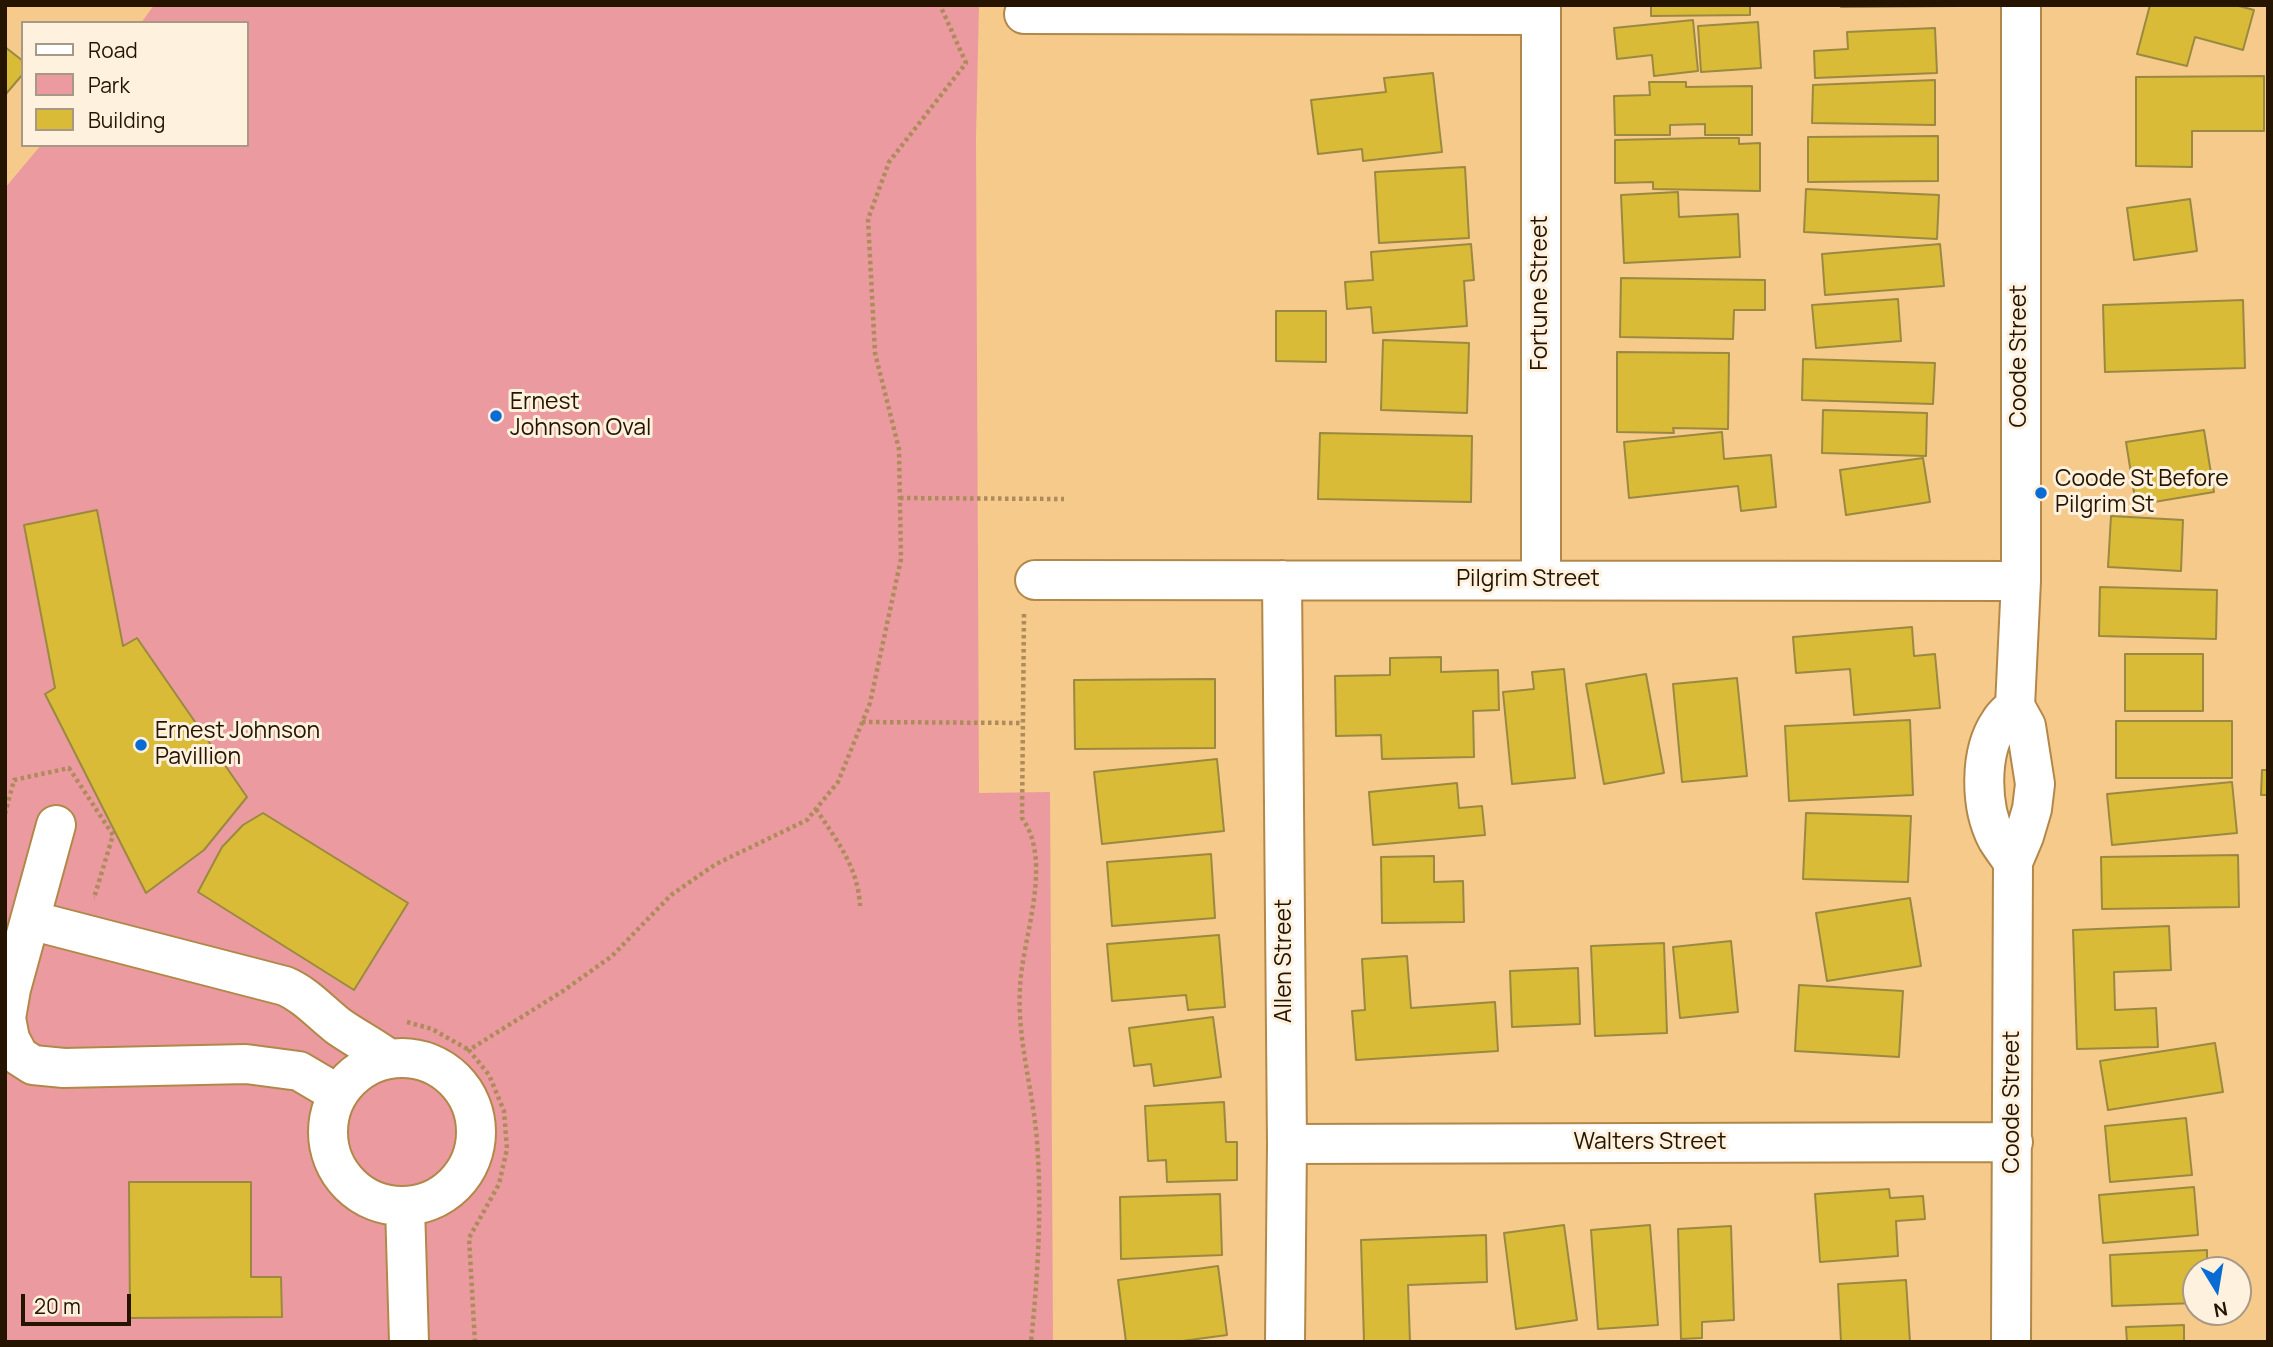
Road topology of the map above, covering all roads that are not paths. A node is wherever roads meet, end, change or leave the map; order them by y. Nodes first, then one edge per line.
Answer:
1 (2021, 5) edge
2 (1541, 10) edge
3 (1024, 14) dead end
4 (1035, 580) road end
5 (1282, 580) junction
6 (1541, 580) junction
7 (2021, 581) junction
8 (56, 825) dead end
9 (30, 920) junction
10 (389, 1059) junction
11 (338, 1094) junction
12 (2013, 1142) junction
13 (1286, 1144) junction
14 (405, 1206) junction
15 (409, 1342) edge
16 (1285, 1342) edge
17 (2011, 1342) edge

1 - 7 street, Coode Street
2 - 3 street
2 - 6 street, Fortune Street
4 - 5 street, Pilgrim Street
5 - 6 street, Pilgrim Street
5 - 13 street, Allen Street
6 - 7 street, Pilgrim Street
7 - 12 street, Coode Street
8 - 9 street
9 - 10 street
9 - 11 street
10 - 11 street
10 - 14 street
11 - 14 street
12 - 13 street, Walters Street
12 - 17 street, Coode Street
13 - 16 street, Allen Street
14 - 15 street

